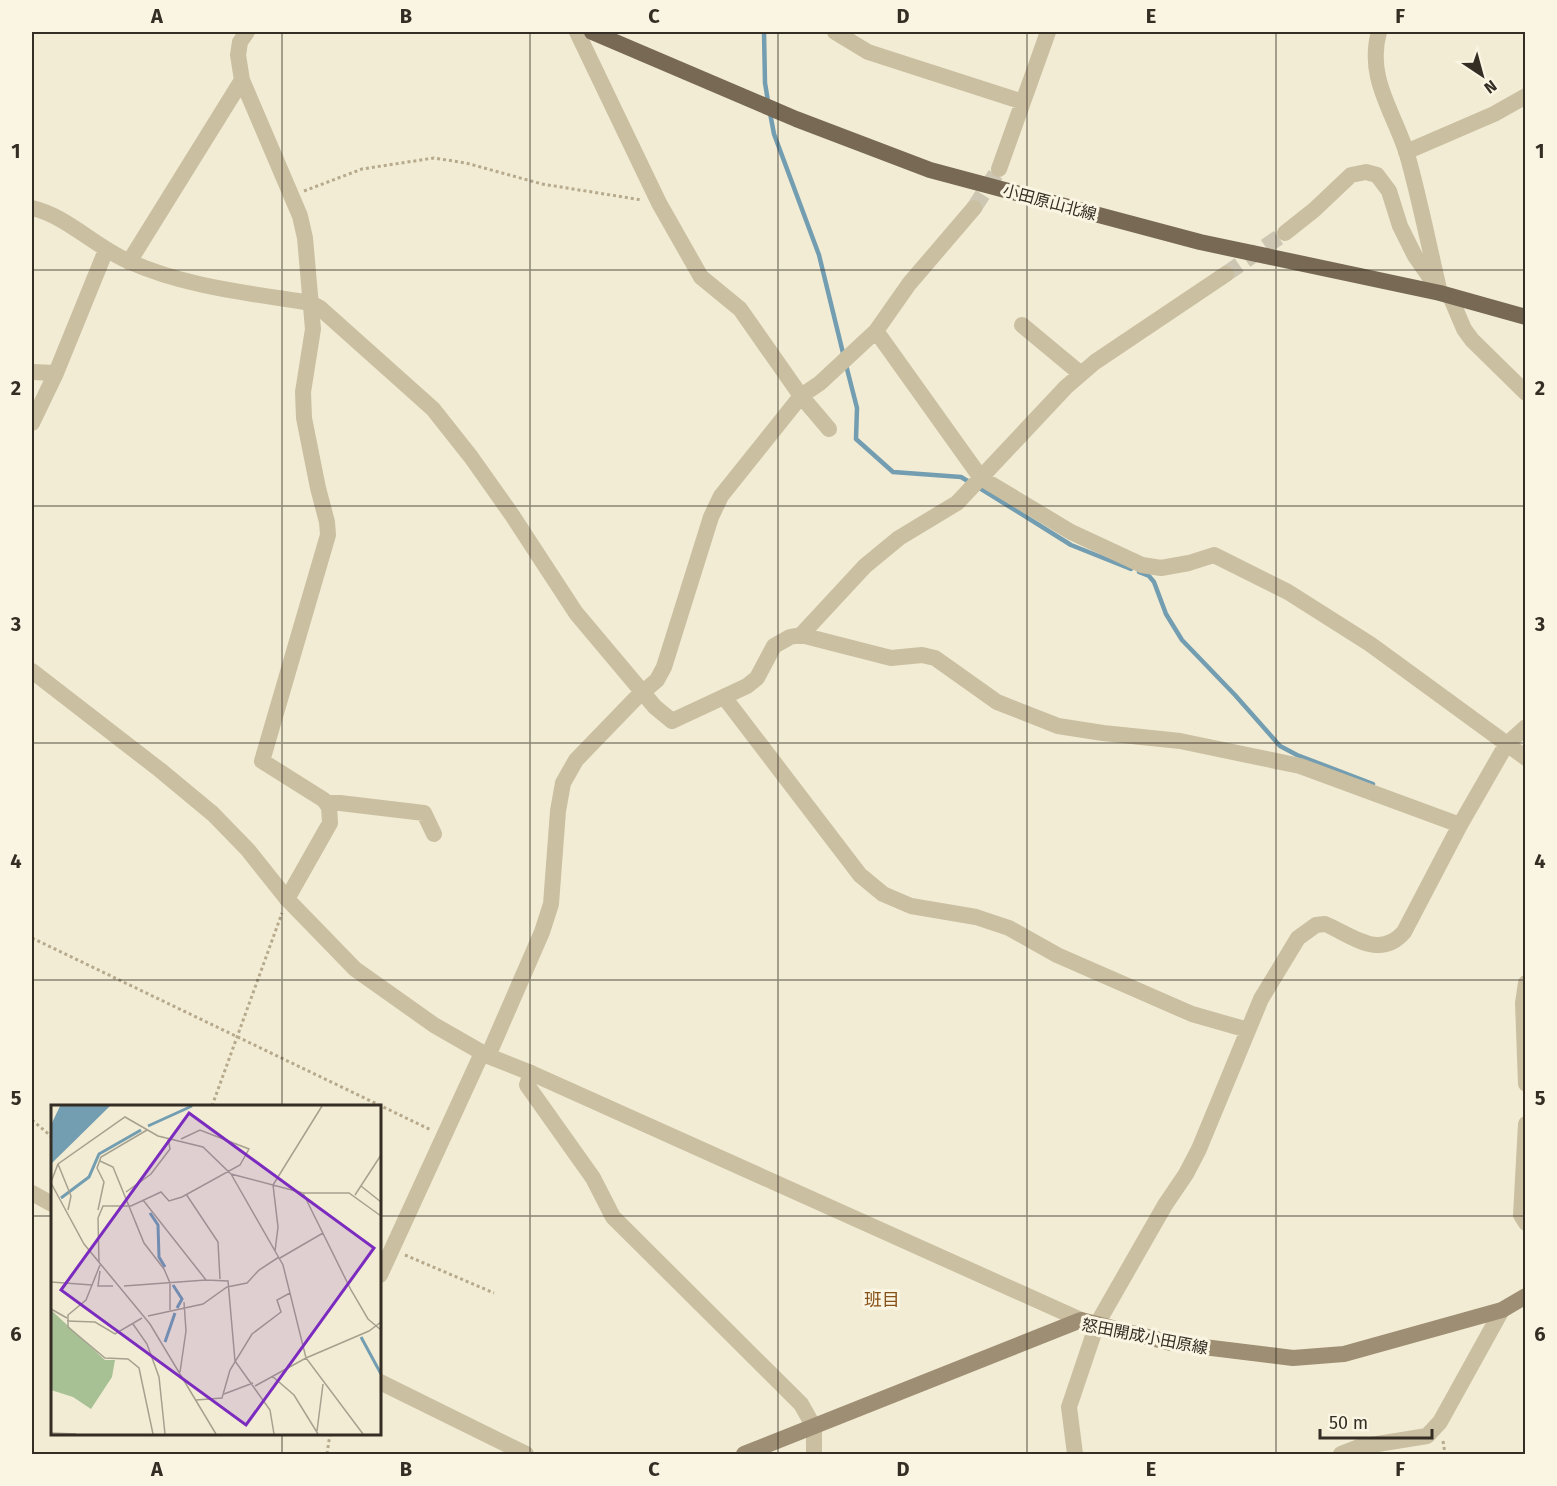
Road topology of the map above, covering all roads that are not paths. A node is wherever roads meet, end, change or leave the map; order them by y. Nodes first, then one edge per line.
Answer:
1 (247, 32) edge
2 (577, 32) edge
3 (592, 32) edge
4 (835, 32) edge
5 (1048, 32) edge
6 (1379, 32) edge
7 (242, 80) junction
8 (1526, 96) edge
9 (1023, 102) junction
10 (1406, 152) junction
11 (999, 169) tunnel mouth
12 (32, 208) edge
13 (974, 208) tunnel mouth
14 (1285, 233) tunnel mouth
15 (106, 250) junction
16 (129, 262) junction
17 (1226, 274) tunnel mouth
18 (1445, 294) junction
19 (311, 303) junction
20 (1526, 317) edge
21 (1023, 325) dead end
22 (876, 331) junction
23 (32, 372) edge
24 (56, 373) junction
25 (1081, 374) junction
26 (1526, 393) edge
27 (801, 396) junction
28 (32, 423) edge
29 (829, 429) dead end
30 (981, 478) junction
31 (801, 635) junction
32 (32, 671) edge
33 (642, 693) junction
34 (724, 698) junction
35 (1526, 727) edge
36 (1506, 745) junction
37 (1526, 758) edge
38 (326, 803) junction
39 (1460, 825) junction
40 (434, 834) dead end
41 (287, 899) junction
42 (1526, 983) edge
43 (1248, 1030) junction
44 (485, 1055) junction
45 (531, 1073) junction
46 (1526, 1083) edge
47 (1526, 1125) edge
48 (32, 1193) edge
49 (51, 1203) edge
50 (1526, 1224) edge
51 (381, 1273) edge
52 (1526, 1296) edge
53 (1502, 1310) junction
54 (1089, 1322) junction
55 (381, 1382) edge
56 (813, 1427) junction
57 (526, 1455) edge
58 (744, 1455) edge
59 (814, 1455) edge
60 (1075, 1455) edge
61 (1341, 1455) edge

1 - 7 street
2 - 27 street
3 - 18 main road, 小田原山北線
4 - 9 street
5 - 9 street
6 - 10 street
7 - 16 street
7 - 19 street
8 - 10 street
9 - 11 street
10 - 18 street
12 - 15 street
13 - 22 street
14 - 18 street
15 - 16 street
15 - 24 street
16 - 19 street
17 - 25 street
18 - 20 main road, 小田原山北線
18 - 26 street
19 - 33 street
19 - 38 street
21 - 25 street
22 - 27 street
22 - 30 street
23 - 24 street
24 - 28 street
25 - 30 street
27 - 29 street
27 - 33 street
30 - 31 street
30 - 36 street
31 - 34 street
31 - 39 street
32 - 41 street
33 - 34 street
33 - 44 street
34 - 43 street
35 - 36 street
36 - 37 street
36 - 39 street
38 - 40 street
38 - 41 street
39 - 43 street
41 - 44 street
42 - 46 street
43 - 54 street
44 - 45 street
44 - 51 street
45 - 54 street
45 - 56 street
47 - 50 street
48 - 49 street
52 - 53 main road, 怒田開成小田原線
53 - 54 main road, 怒田開成小田原線
53 - 61 street
54 - 56 main road, 怒田開成小田原線
54 - 60 street
55 - 57 street
56 - 58 main road, 怒田開成小田原線
56 - 59 street

